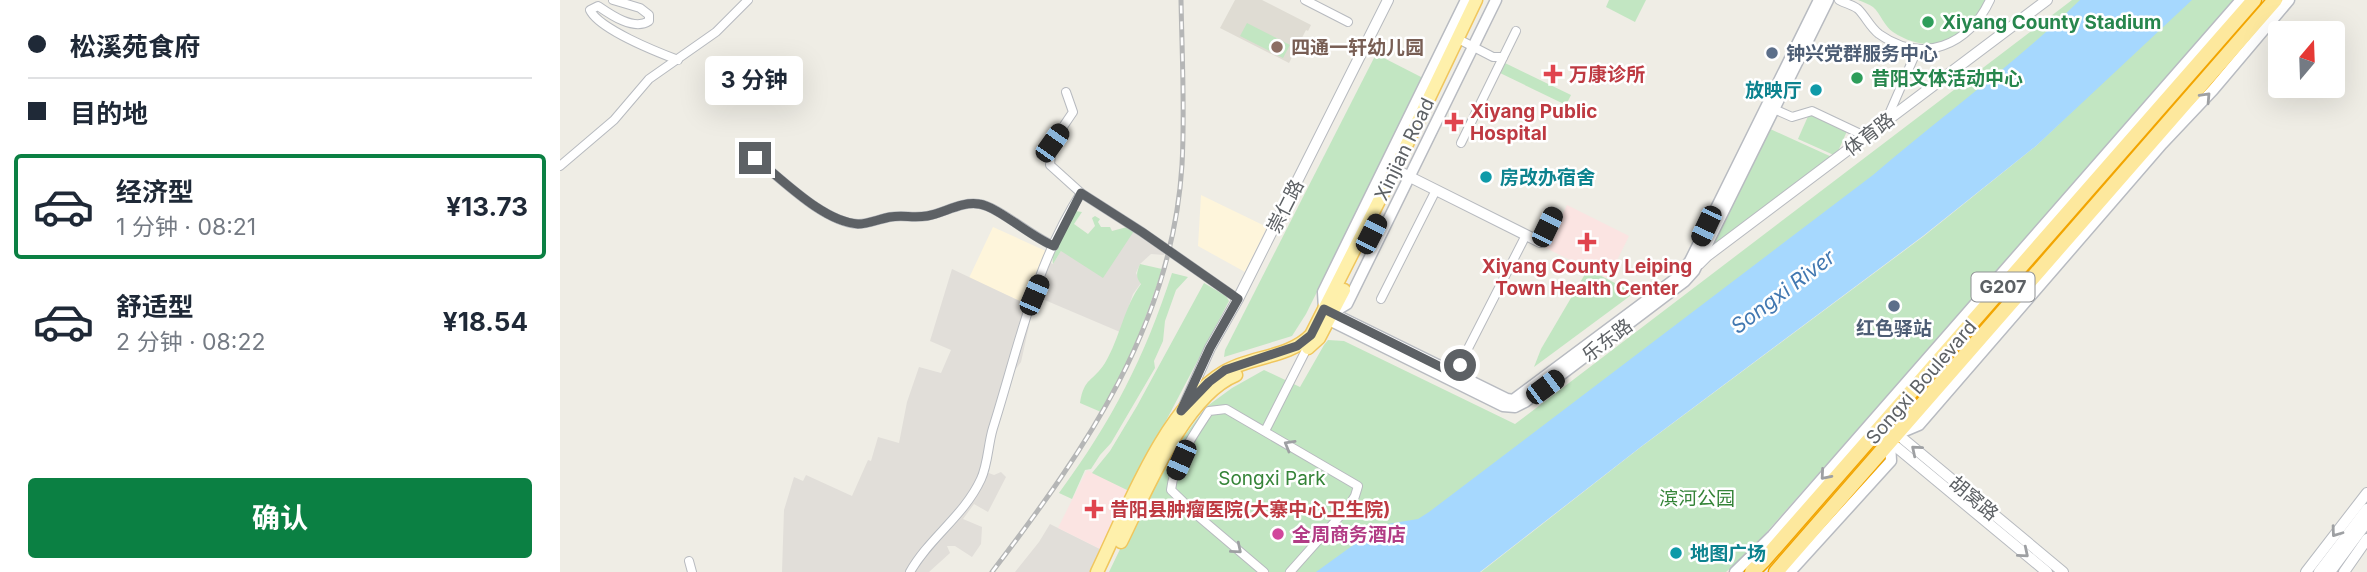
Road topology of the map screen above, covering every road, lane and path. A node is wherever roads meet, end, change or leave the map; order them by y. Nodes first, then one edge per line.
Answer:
1 (613, 0) edge
2 (748, 0) edge
3 (1306, 0) edge
4 (1388, 0) edge
5 (1466, 0) edge
6 (1476, 0) edge
7 (1485, 0) edge
8 (1496, 0) edge
9 (1818, 0) edge
10 (1828, 0) edge
11 (1839, 0) edge
12 (1990, 0) edge
13 (2047, 0) edge
14 (2241, 0) edge
15 (2254, 0) edge
16 (2275, 0) edge
17 (2289, 0) edge
18 (1348, 22) dead end
19 (1516, 31) dead end
20 (1468, 45) junction
21 (1917, 50) junction
22 (1503, 57) junction
23 (678, 60) junction
24 (1066, 92) dead end
25 (1774, 109) junction
26 (1886, 121) junction
27 (1867, 137) junction
28 (1461, 143) dead end
29 (755, 158) dead end
30 (560, 166) edge
31 (1405, 175) junction
32 (1436, 190) junction
33 (1081, 193) junction
34 (1554, 213) dead end
35 (1526, 235) junction
36 (1054, 246) junction
37 (1693, 271) junction
38 (2001, 283) junction
39 (1238, 299) junction
40 (1381, 299) dead end
41 (1326, 315) junction
42 (1306, 350) junction
43 (1455, 374) junction
44 (1181, 411) junction
45 (1881, 427) junction
46 (1265, 431) junction
47 (1894, 438) junction
48 (2367, 492) edge
49 (2367, 509) edge
50 (2367, 522) edge
51 (2367, 539) edge
52 (689, 561) dead end
53 (692, 572) edge
54 (910, 572) edge
55 (1097, 572) edge
56 (1106, 572) edge
57 (1264, 572) edge
58 (1290, 572) edge
59 (1735, 572) edge
60 (1752, 572) edge
61 (1776, 572) edge
62 (1790, 572) edge
63 (2047, 572) edge
64 (2063, 572) edge
65 (2306, 572) edge
66 (2319, 572) edge
67 (2330, 572) edge
68 (2344, 572) edge

1 - 23 street
2 - 23 street
3 - 18 street
4 - 39 street, 崇仁路
5 - 41 main road
6 - 41 main road, Xinjian Road
7 - 20 main road, Xinjian Road
8 - 20 main road
9 - 43 main road, 乐东路
10 - 25 main road, 乐东路
11 - 21 street
12 - 21 street
13 - 26 street, 体育路
14 - 38 main road
15 - 38 highway, Songxi Boulevard / G207
16 - 47 highway, Songxi Boulevard / G207
47 -> 17 main road
19 - 22 street
20 - 22 street
20 - 31 main road, Xinjian Road
21 - 26 street
22 - 28 street
23 - 30 street
24 - 33 street
25 - 27 street
25 - 37 main road, 乐东路
26 - 27 street, 体育路
27 - 37 street, 体育路
29 - 36 street
31 - 32 street
31 - 41 main road, Xinjian Road
32 - 35 street
32 - 40 street
33 - 36 street
33 - 39 street
34 - 35 street
35 - 43 street
36 - 54 street
37 - 41 main road, 乐东路
38 - 45 highway, Songxi Boulevard / G207
38 -> 59 main road
39 - 44 street, 崇仁路
41 - 42 main road, Xinjian Road
41 - 43 main road, 乐东路
41 - 44 main road, Xinjian Road
42 - 46 street
42 - 56 main road
44 - 55 main road, Xinjian Road
45 - 47 street, 胡窝路
45 - 60 highway, Songxi Boulevard / G207
46 -> 57 street
58 -> 46 street
47 - 61 highway, Songxi Boulevard / G207
47 - 62 main road
47 -> 63 street, 胡窝路
64 -> 47 street, 胡窝路
48 -> 65 street
49 - 66 main road
50 - 67 main road
51 - 68 street
52 - 53 street

